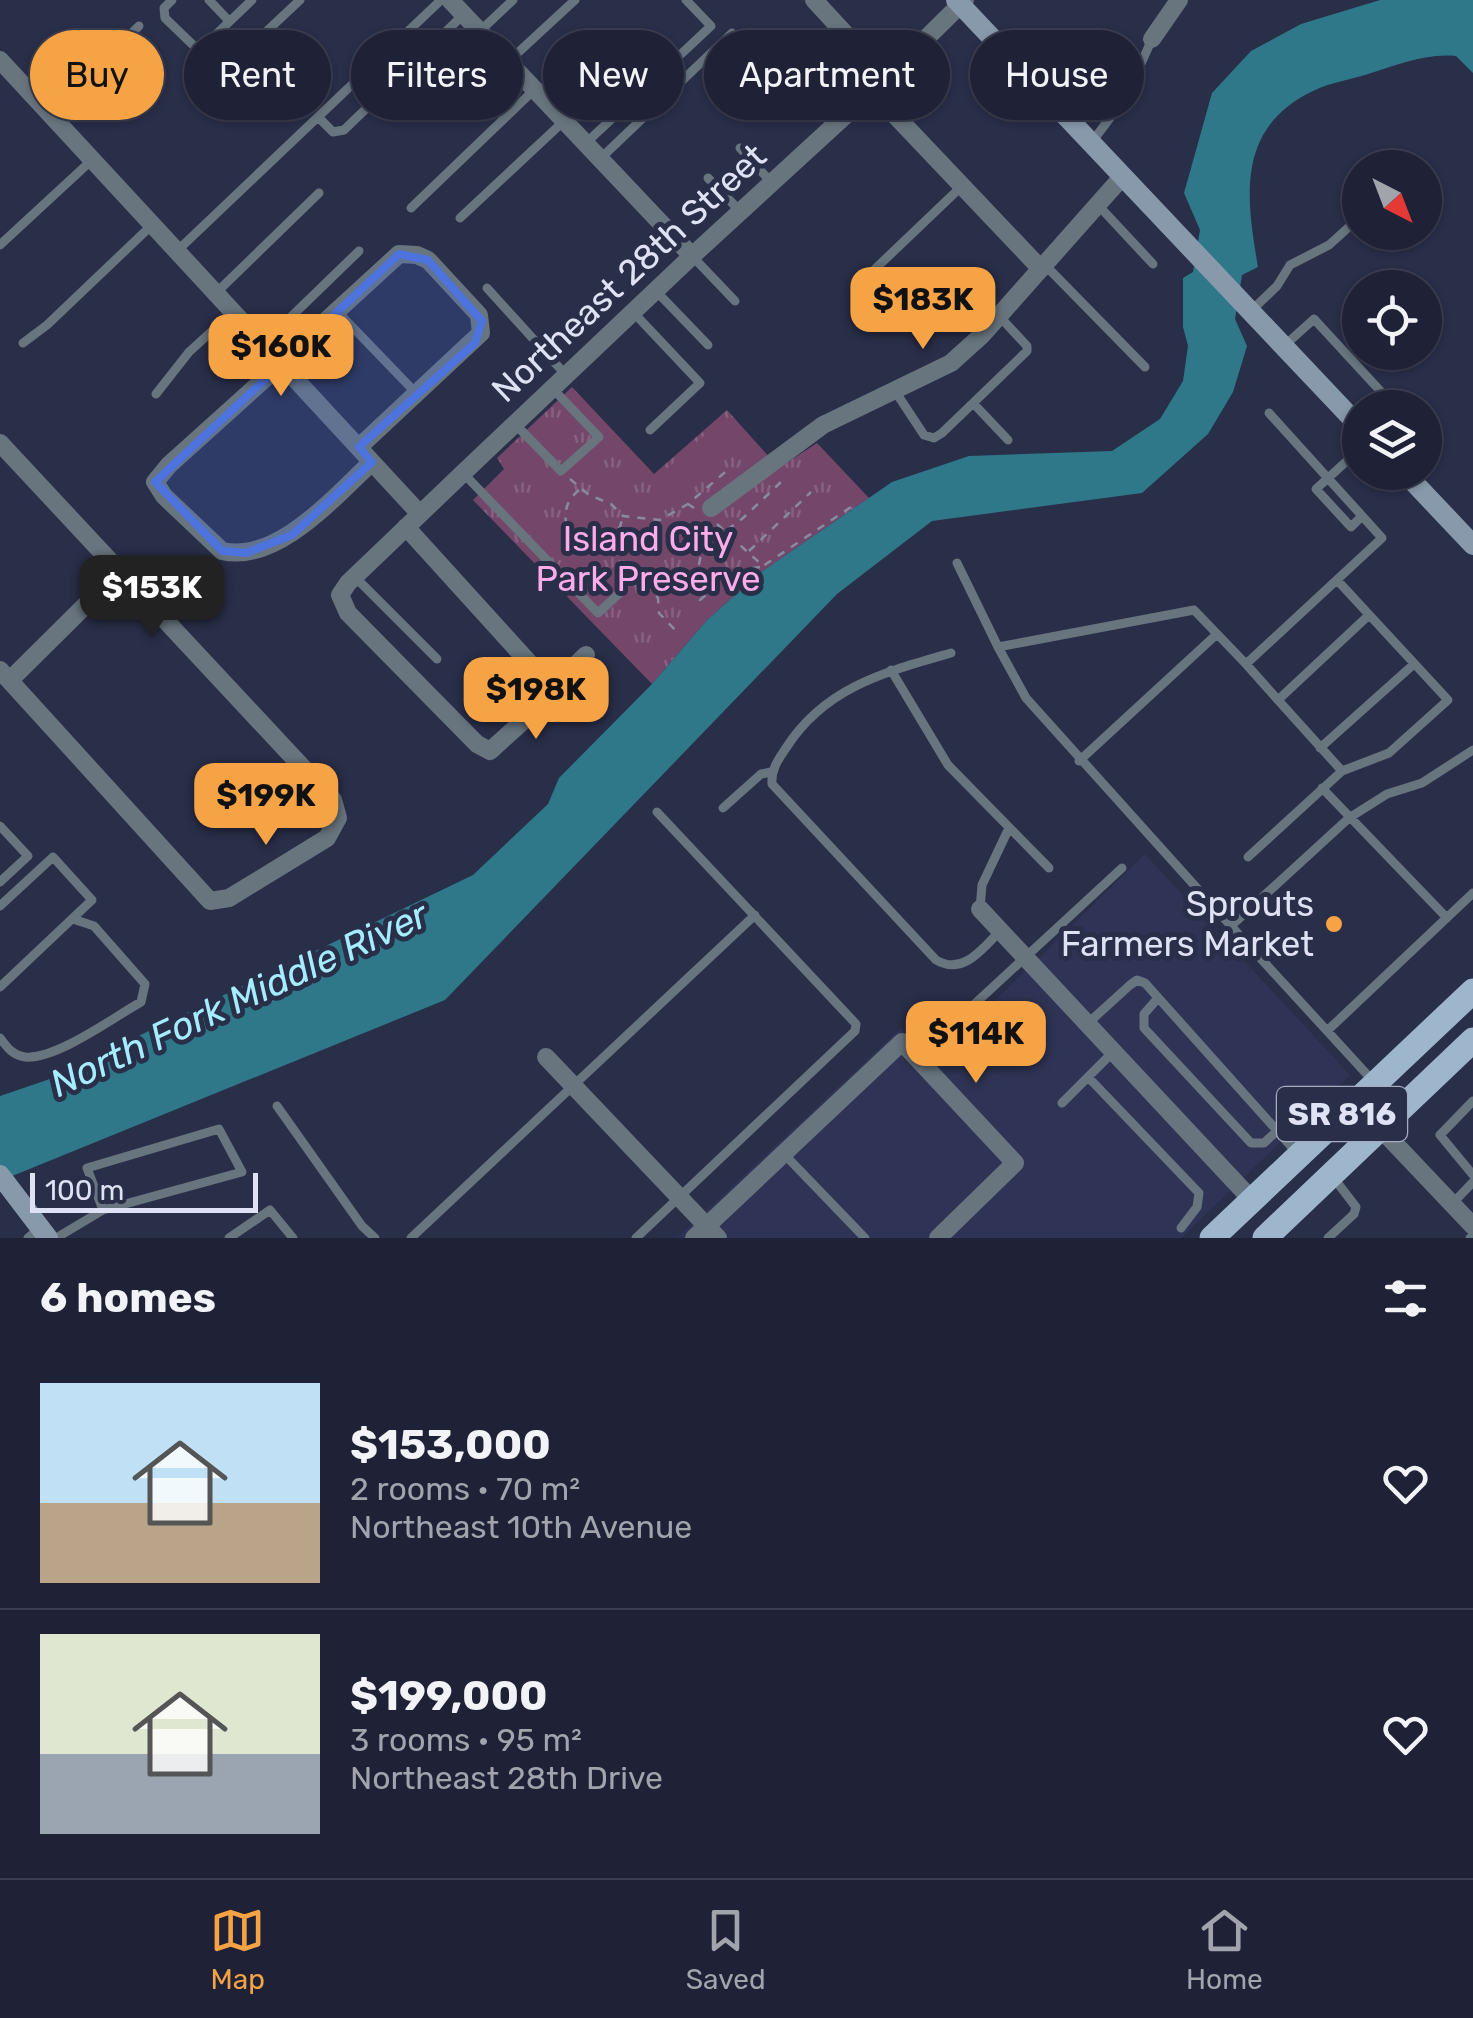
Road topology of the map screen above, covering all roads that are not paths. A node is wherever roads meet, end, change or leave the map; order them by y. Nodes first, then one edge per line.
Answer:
1 (172, 0) edge
2 (209, 0) edge
3 (252, 0) edge
4 (300, 0) edge
5 (441, 0) edge
6 (450, 0) edge
7 (513, 0) edge
8 (575, 0) edge
9 (686, 0) edge
10 (814, 0) edge
11 (1179, 0) edge
12 (961, 2) edge
13 (464, 14) junction
14 (229, 21) junction
15 (139, 26) dead end
16 (135, 30) edge
17 (268, 30) dead end
18 (410, 30) edge
19 (447, 30) edge
20 (479, 30) edge
21 (481, 30) edge
22 (837, 30) edge
23 (933, 30) edge
24 (1152, 40) joint
25 (523, 49) edge
26 (0, 60) edge
27 (704, 60) edge
28 (523, 77) edge
29 (351, 86) edge
30 (536, 90) junction
31 (30, 91) edge
32 (543, 97) edge
33 (331, 105) edge
34 (57, 120) edge
35 (315, 120) edge
36 (321, 120) edge
37 (354, 120) edge
38 (566, 120) joint
39 (841, 120) edge
40 (908, 120) edge
41 (586, 142) junction
42 (1092, 142) junction
43 (740, 148) dead end
44 (601, 158) junction
45 (93, 159) junction
46 (1123, 176) junction
47 (708, 178) dead end
48 (772, 183) junction
49 (962, 186) junction
50 (319, 193) dead end
51 (1098, 205) junction
52 (412, 208) dead end
53 (740, 212) junction
54 (460, 218) dead end
55 (153, 224) junction
56 (1342, 233) edge
57 (0, 245) edge
58 (178, 251) junction
59 (359, 252) dead end
60 (692, 256) junction
61 (1153, 264) dead end
62 (1043, 267) junction
63 (875, 268) dead end
64 (487, 288) dead end
65 (655, 290) junction
66 (216, 293) junction
67 (735, 301) dead end
68 (335, 310) junction
69 (1250, 310) junction
70 (233, 312) junction
71 (632, 312) junction
72 (999, 316) junction
73 (23, 343) dead end
74 (262, 344) junction
75 (708, 345) dead end
76 (1284, 346) junction
77 (280, 363) junction
78 (1145, 367) dead end
79 (559, 382) junction
80 (1379, 390) edge
81 (894, 391) junction
82 (156, 394) dead end
83 (417, 394) junction
84 (973, 403) junction
85 (1342, 407) edge
86 (1268, 413) dead end
87 (515, 424) junction
88 (650, 430) dead end
89 (1008, 440) dead end
90 (0, 444) edge
91 (358, 447) junction
92 (372, 462) junction
93 (1342, 465) edge
94 (463, 474) junction
95 (1328, 478) junction
96 (1421, 490) edge
97 (711, 508) dead end
98 (1362, 516) junction
99 (413, 521) junction
100 (1473, 545) edge
101 (957, 563) dead end
102 (120, 571) junction
103 (355, 576) junction
104 (1337, 580) junction
105 (623, 590) dead end
106 (1369, 615) junction
107 (1217, 634) junction
108 (998, 647) junction
109 (951, 653) dead end
110 (586, 655) dead end
111 (437, 659) dead end
112 (1246, 664) junction
113 (1414, 664) junction
114 (891, 670) junction
115 (5, 676) edge
116 (552, 688) junction
117 (1278, 700) junction
118 (1320, 748) junction
119 (1473, 750) edge
120 (1080, 760) junction
121 (1342, 771) junction
122 (772, 772) junction
123 (1322, 788) junction
124 (723, 808) dead end
125 (656, 812) dead end
126 (1350, 818) junction
127 (0, 826) edge
128 (1010, 828) junction
129 (1248, 857) dead end
130 (1049, 868) dead end
131 (1122, 868) dead end
132 (0, 882) edge
133 (1473, 893) edge
134 (0, 906) edge
135 (980, 910) joint
136 (755, 916) junction
137 (1447, 918) junction
138 (73, 919) junction
139 (1232, 926) junction
140 (1000, 931) junction
141 (1025, 958) junction
142 (0, 986) edge
143 (1473, 991) edge
144 (1158, 998) junction
145 (1086, 1025) junction
146 (1328, 1031) junction
147 (0, 1038) edge
148 (1472, 1044) edge
149 (929, 1046) dead end
150 (1112, 1052) junction
151 (546, 1057) dead end
152 (1088, 1077) junction
153 (1375, 1083) junction
154 (574, 1086) junction
155 (1473, 1101) edge
156 (1062, 1102) dead end
157 (276, 1106) dead end
158 (1380, 1128) junction
159 (1277, 1130) junction
160 (1308, 1147) junction
161 (784, 1154) junction
162 (1473, 1178) edge
163 (4, 1180) edge
164 (1325, 1180) junction
165 (679, 1197) junction
166 (1252, 1200) junction
167 (1452, 1204) junction
168 (103, 1210) junction
169 (1473, 1226) edge
170 (1180, 1228) dead end
171 (707, 1234) edge
172 (43, 1235) edge
173 (230, 1238) edge
174 (293, 1238) edge
175 (376, 1238) edge
176 (411, 1238) edge
177 (636, 1238) edge
178 (866, 1238) edge
179 (938, 1238) edge
180 (1212, 1238) edge
181 (1263, 1238) edge
182 (1328, 1238) edge

1 - 14 lane
2 - 14 lane
3 - 14 lane
4 - 17 lane
5 - 18 lane
6 - 13 street
7 - 21 lane
8 - 25 lane
9 - 41 lane
10 - 22 street
11 - 24 street
12 - 23 street, Northeast 28th Street
12 - 42 street
13 - 19 lane
13 - 20 street
15 - 16 lane
24 - 42 lane
26 - 31 street
27 - 44 lane
28 - 30 street
29 - 33 lane
30 - 32 street
30 - 52 lane
34 - 45 street
35 - 58 lane
36 - 37 lane
38 - 41 street
38 - 54 lane
39 - 48 street, Northeast 28th Street
40 - 49 street
41 - 44 street
42 - 46 street
43 - 48 lane
44 - 60 street
45 - 55 street
45 - 57 lane
46 - 51 street
46 - 69 street
47 - 53 lane
48 - 53 street, Northeast 28th Street
49 - 62 street
49 - 63 lane
50 - 66 lane
51 - 61 lane
51 - 62 street
53 - 60 street, Northeast 28th Street
55 - 58 street
55 - 73 lane
56 - 69 lane
58 - 66 street
59 - 74 lane
60 - 65 street, Northeast 28th Street
60 - 67 lane
62 - 72 street
62 - 78 lane
64 - 79 lane
65 - 71 street, Northeast 28th Street
65 - 75 lane
66 - 70 street
68 - 77 street
68 - 83 lane
68 - 83 street
69 - 76 street
70 - 74 street
70 - 82 lane
71 - 79 street, Northeast 28th Street
71 - 88 lane
72 - 81 street
72 - 84 lane
74 - 77 street
76 - 80 lane
76 - 85 street
77 - 91 street
77 - 92 street
79 - 87 street, Northeast 28th Street
79 - 87 lane
81 - 84 lane
81 - 97 street
83 - 91 street
84 - 89 lane
86 - 95 lane
87 - 94 street, Northeast 28th Street
90 - 102 street
91 - 92 street
92 - 99 street
93 - 95 lane
94 - 99 street, Northeast 28th Street
94 - 105 lane
95 - 98 lane
95 - 98 lane
96 - 100 street
98 - 104 lane
99 - 103 street, Northeast 28th Street
99 - 116 street
101 - 108 lane
102 - 115 street
102 - 115 street
103 - 111 lane
103 - 116 street, Northeast 28th Street
104 - 106 lane
104 - 112 lane
106 - 113 lane
106 - 117 lane
107 - 108 lane
107 - 112 lane
107 - 120 lane
108 - 120 lane
109 - 114 lane
110 - 116 street
112 - 117 lane
113 - 118 lane
113 - 121 lane
114 - 122 lane
114 - 128 lane
117 - 118 lane
118 - 121 lane
119 - 126 lane
120 - 139 lane
121 - 123 lane
122 - 124 lane
122 - 140 lane
123 - 126 lane
123 - 129 lane
125 - 136 lane
126 - 137 lane
126 - 139 lane
127 - 132 lane
128 - 130 lane
128 - 135 lane
131 - 141 lane
133 - 137 lane
134 - 138 lane
135 - 140 street
136 - 154 lane
136 - 165 lane
137 - 146 lane
138 - 142 lane
138 - 147 lane
139 - 146 lane
140 - 141 street
141 - 145 street
141 - 149 lane
143 - 153 main road, SR 816
144 - 145 lane
144 - 159 lane
144 - 159 lane
145 - 150 street
146 - 153 lane
148 - 158 main road, SR 816
150 - 152 lane
150 - 166 street
151 - 154 street
152 - 156 lane
152 - 170 lane
153 - 160 main road, SR 816
154 - 165 street
154 - 176 lane
155 - 162 lane
157 - 175 lane
158 - 164 main road, SR 816
158 - 167 street
159 - 160 lane
160 - 164 main road
160 - 166 main road, SR 816
161 - 171 street
161 - 178 lane
161 - 179 street
162 - 167 lane
163 - 172 street
164 - 181 main road, SR 816
164 - 182 lane
165 - 171 street
165 - 177 lane
166 - 180 main road, SR 816
166 - 181 main road
167 - 169 street
168 - 168 lane
168 - 172 lane
173 - 174 lane

